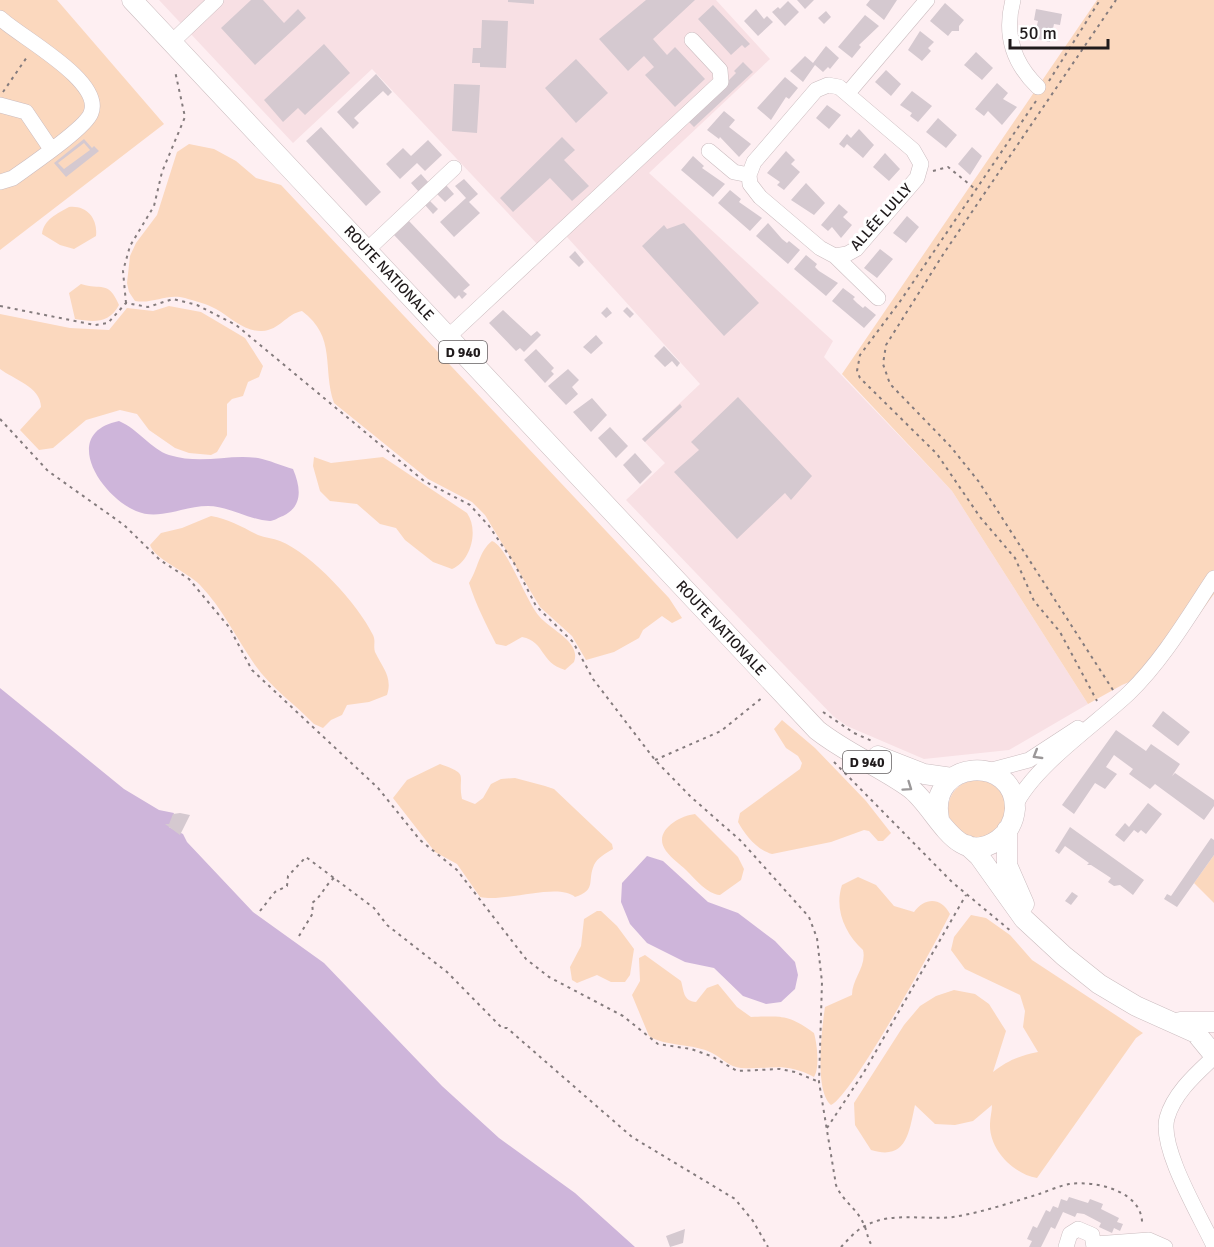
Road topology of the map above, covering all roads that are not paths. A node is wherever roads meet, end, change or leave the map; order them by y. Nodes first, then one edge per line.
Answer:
1 (132, 0) edge
2 (216, 0) edge
3 (927, 0) edge
4 (1013, 0) edge
5 (0, 18) edge
6 (692, 40) dead end
7 (172, 42) junction
8 (1041, 90) road end
9 (848, 93) junction
10 (0, 105) edge
11 (51, 149) junction
12 (709, 151) dead end
13 (454, 168) dead end
14 (749, 175) junction
15 (0, 182) edge
16 (367, 250) junction
17 (835, 256) junction
18 (878, 298) dead end
19 (448, 337) junction
20 (1214, 578) edge
21 (1120, 700) junction
22 (794, 704) junction
23 (988, 771) junction
24 (952, 778) junction
25 (1015, 806) junction
26 (939, 819) junction
27 (1008, 830) junction
28 (967, 845) junction
29 (1052, 946) junction
30 (1163, 1019) junction
31 (1214, 1024) edge
32 (1212, 1052) edge
33 (1094, 1246) edge
34 (1214, 1246) edge
35 (1066, 1247) edge
36 (1165, 1247) edge

1 - 7 main road, ROUTE NATIONALE / D 940
2 - 7 street
3 - 9 street
4 - 8 street
5 - 11 street
6 - 19 street
7 - 16 main road, ROUTE NATIONALE / D 940
9 - 14 street
9 - 17 street, ALLÉE LULLY
10 - 11 street
11 - 15 street
12 - 14 street
13 - 16 street
14 - 17 street, ALLÉE LULLY
16 - 19 main road, ROUTE NATIONALE / D 940
17 - 18 street, ALLÉE LULLY
19 - 22 main road, ROUTE NATIONALE / D 940
20 - 21 street
21 -> 23 street
21 - 25 street
22 - 24 main road, D 940
22 -> 26 main road, D 940
23 - 24 main road
23 - 25 main road
24 - 26 main road
25 - 27 main road
26 - 28 main road
27 - 28 main road
27 - 29 main road
28 - 29 main road
29 - 30 main road
30 - 31 main road
30 - 32 main road
31 - 32 main road
32 - 34 street
33 - 35 street
33 - 36 street

